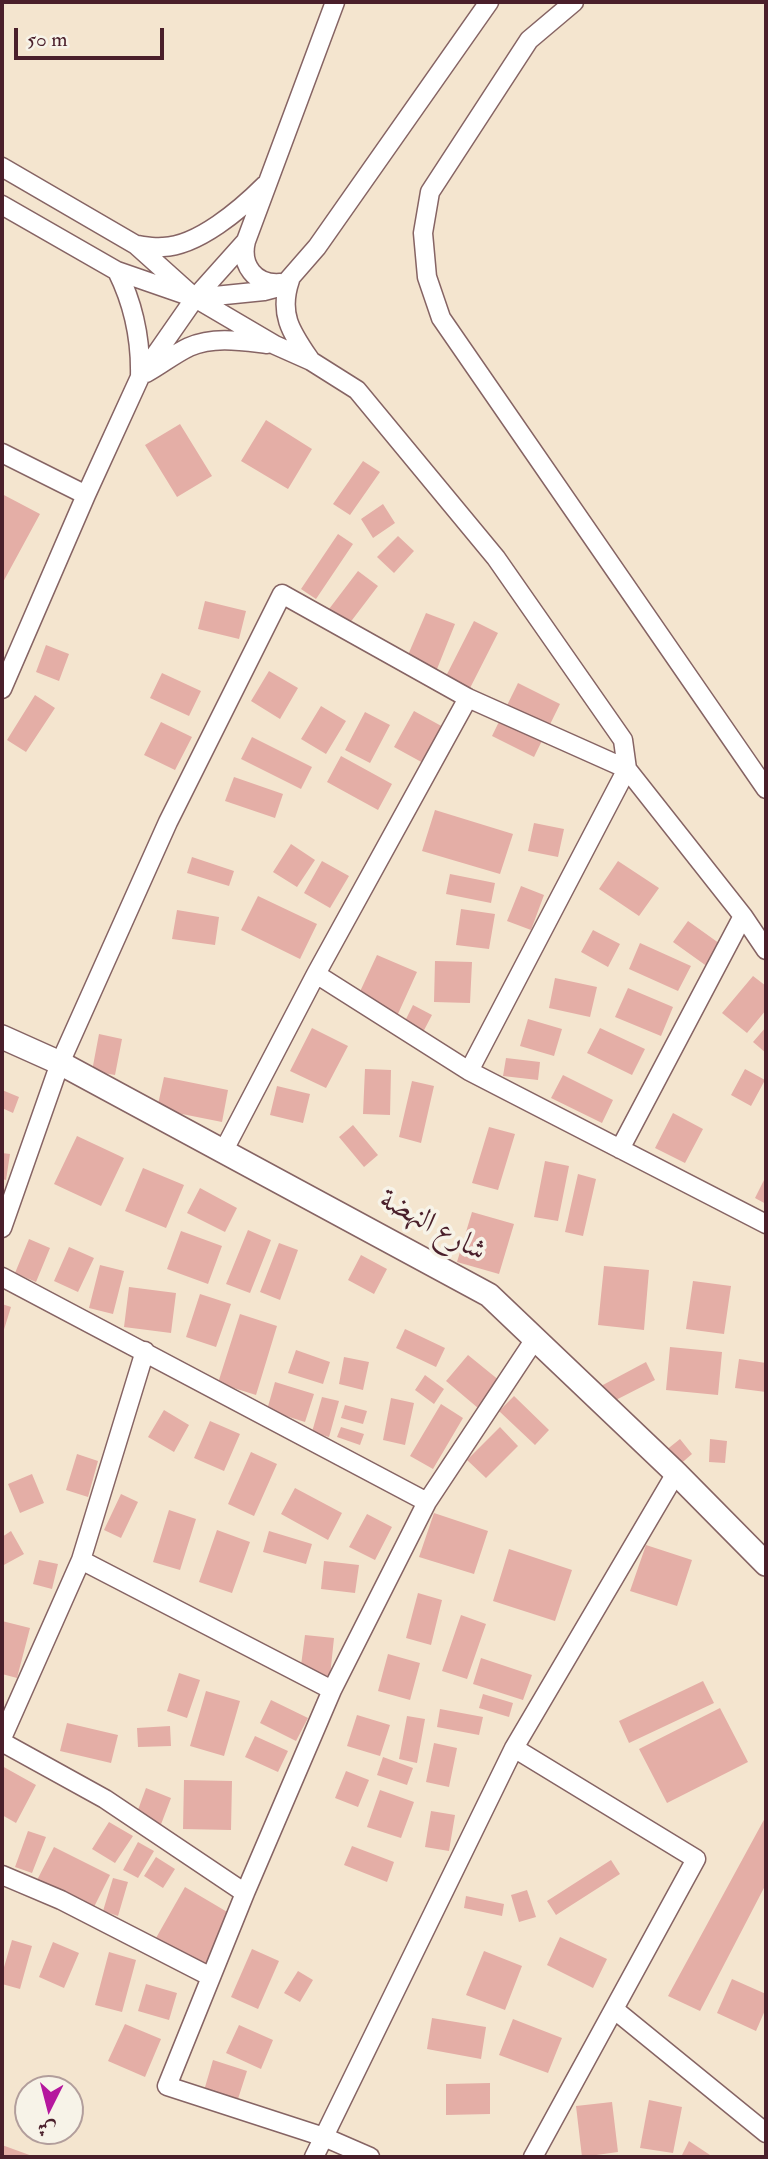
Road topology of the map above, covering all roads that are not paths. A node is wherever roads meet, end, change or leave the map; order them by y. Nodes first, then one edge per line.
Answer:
1 (335, 2) edge
2 (489, 2) edge
3 (574, 2) edge
4 (2, 167) edge
5 (270, 180) junction
6 (2, 205) edge
7 (246, 241) junction
8 (141, 250) junction
9 (122, 274) junction
10 (290, 280) junction
11 (195, 298) junction
12 (275, 345) junction
13 (311, 361) junction
14 (140, 377) junction
15 (2, 453) edge
16 (86, 495) junction
17 (2, 688) edge
18 (468, 698) junction
19 (627, 769) junction
20 (766, 789) edge
21 (743, 916) junction
22 (766, 950) edge
23 (316, 974) junction
24 (2, 1037) edge
25 (60, 1063) junction
26 (469, 1071) junction
27 (620, 1149) junction
28 (224, 1150) junction
29 (766, 1224) edge
30 (2, 1228) edge
31 (2, 1277) edge
32 (535, 1339) junction
33 (145, 1351) junction
34 (676, 1473) junction
35 (427, 1502) junction
36 (81, 1560) junction
37 (766, 1564) edge
38 (332, 1690) junction
39 (2, 1740) edge
40 (513, 1748) junction
41 (2, 1875) edge
42 (245, 1893) junction
43 (211, 1977) junction
44 (615, 2010) junction
45 (766, 2133) edge
46 (324, 2137) junction
47 (314, 2157) edge
48 (370, 2157) edge
49 (533, 2157) edge

1 - 5 street
2 - 10 street
3 - 20 street
4 - 8 street
5 - 7 street
5 - 8 street
6 - 9 street
7 - 10 street
7 - 11 street
8 - 9 street
8 - 11 street
9 - 11 street
9 - 14 street
10 - 11 street
10 - 13 street
11 - 12 street
11 - 14 street
12 - 13 street
12 - 14 street
13 - 19 street
14 - 16 street
15 - 16 street
16 - 17 street
18 - 19 street
18 - 23 street
18 - 25 street
19 - 21 street
19 - 26 street
21 - 22 street
21 - 27 street
23 - 26 street
23 - 28 street
24 - 25 street, شارع النهضة
25 - 28 street, شارع النهضة
25 - 30 street
26 - 27 street
27 - 29 street
28 - 32 street, شارع النهضة
31 - 33 street
32 - 34 street, شارع النهضة
32 - 35 street
33 - 35 street
33 - 36 street
34 - 37 street, شارع النهضة
34 - 40 street
35 - 38 street
36 - 38 street
36 - 39 street
38 - 42 street
39 - 42 street
40 - 44 street
40 - 46 street
41 - 43 street
42 - 43 street
43 - 46 street
44 - 45 street
44 - 49 street
46 - 47 street
46 - 48 street

